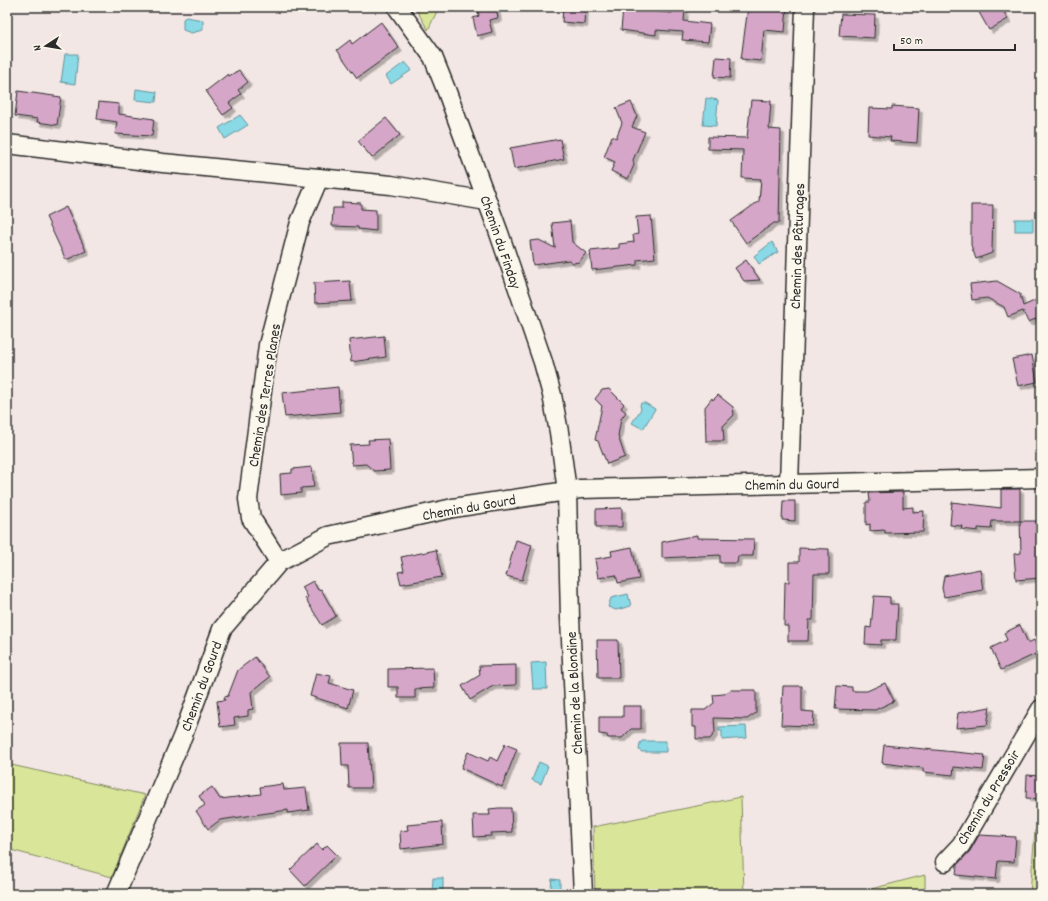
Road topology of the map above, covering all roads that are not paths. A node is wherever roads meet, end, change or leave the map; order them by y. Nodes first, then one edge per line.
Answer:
1 (397, 7) edge
2 (805, 7) edge
3 (7, 144) edge
4 (319, 178) junction
5 (488, 201) junction
6 (1041, 478) edge
7 (789, 484) junction
8 (567, 491) junction
9 (279, 562) junction
10 (1041, 709) edge
11 (945, 862) dead end
12 (116, 894) edge
13 (583, 894) edge

1 - 5 street, Chemin du Finday
2 - 7 street, Chemin des Pâturages
3 - 4 street
4 - 5 street
4 - 9 street, Chemin des Terres Planes
5 - 8 street, Chemin du Finday
6 - 7 street, Chemin du Gourd
7 - 8 street, Chemin du Gourd
8 - 9 street, Chemin du Gourd
8 - 13 street, Chemin de la Blondine
9 - 12 street, Chemin du Gourd
10 - 11 street, Chemin du Pressoir

